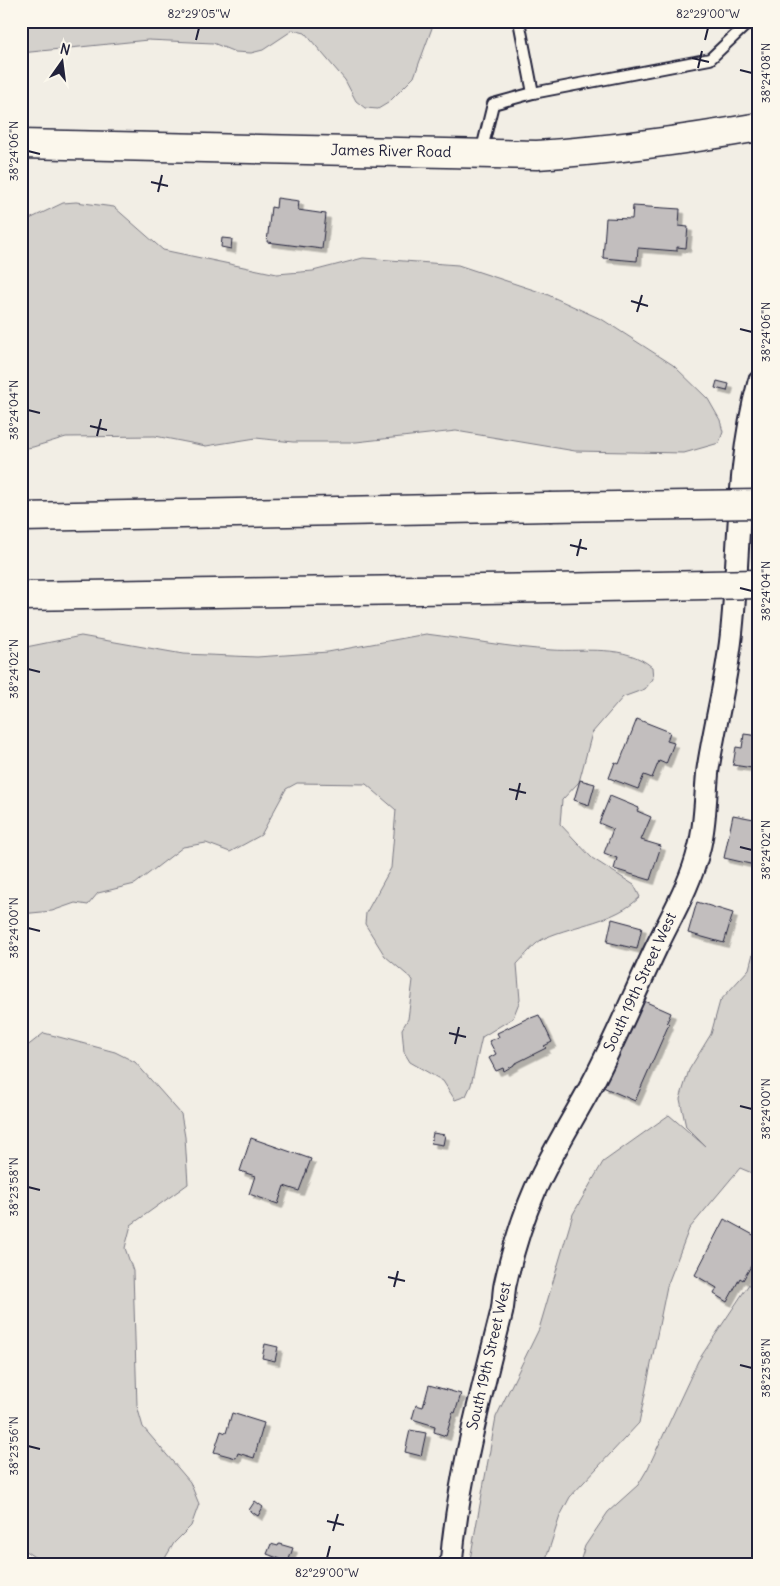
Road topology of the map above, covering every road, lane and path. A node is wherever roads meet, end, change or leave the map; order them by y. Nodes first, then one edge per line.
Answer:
1 (518, 21) edge
2 (750, 21) edge
3 (533, 93) junction
4 (759, 127) edge
5 (21, 144) edge
6 (481, 154) junction
7 (759, 382) edge
8 (759, 504) edge
9 (21, 517) edge
10 (759, 584) edge
11 (21, 596) edge
12 (451, 1565) edge

1 - 3 lane
2 - 3 lane
3 - 6 lane
4 - 6 main road, James River Road
5 - 6 main road, James River Road
7 - 12 street, South 19th Street West
8 - 9 main road, bridge
10 - 11 main road, bridge

